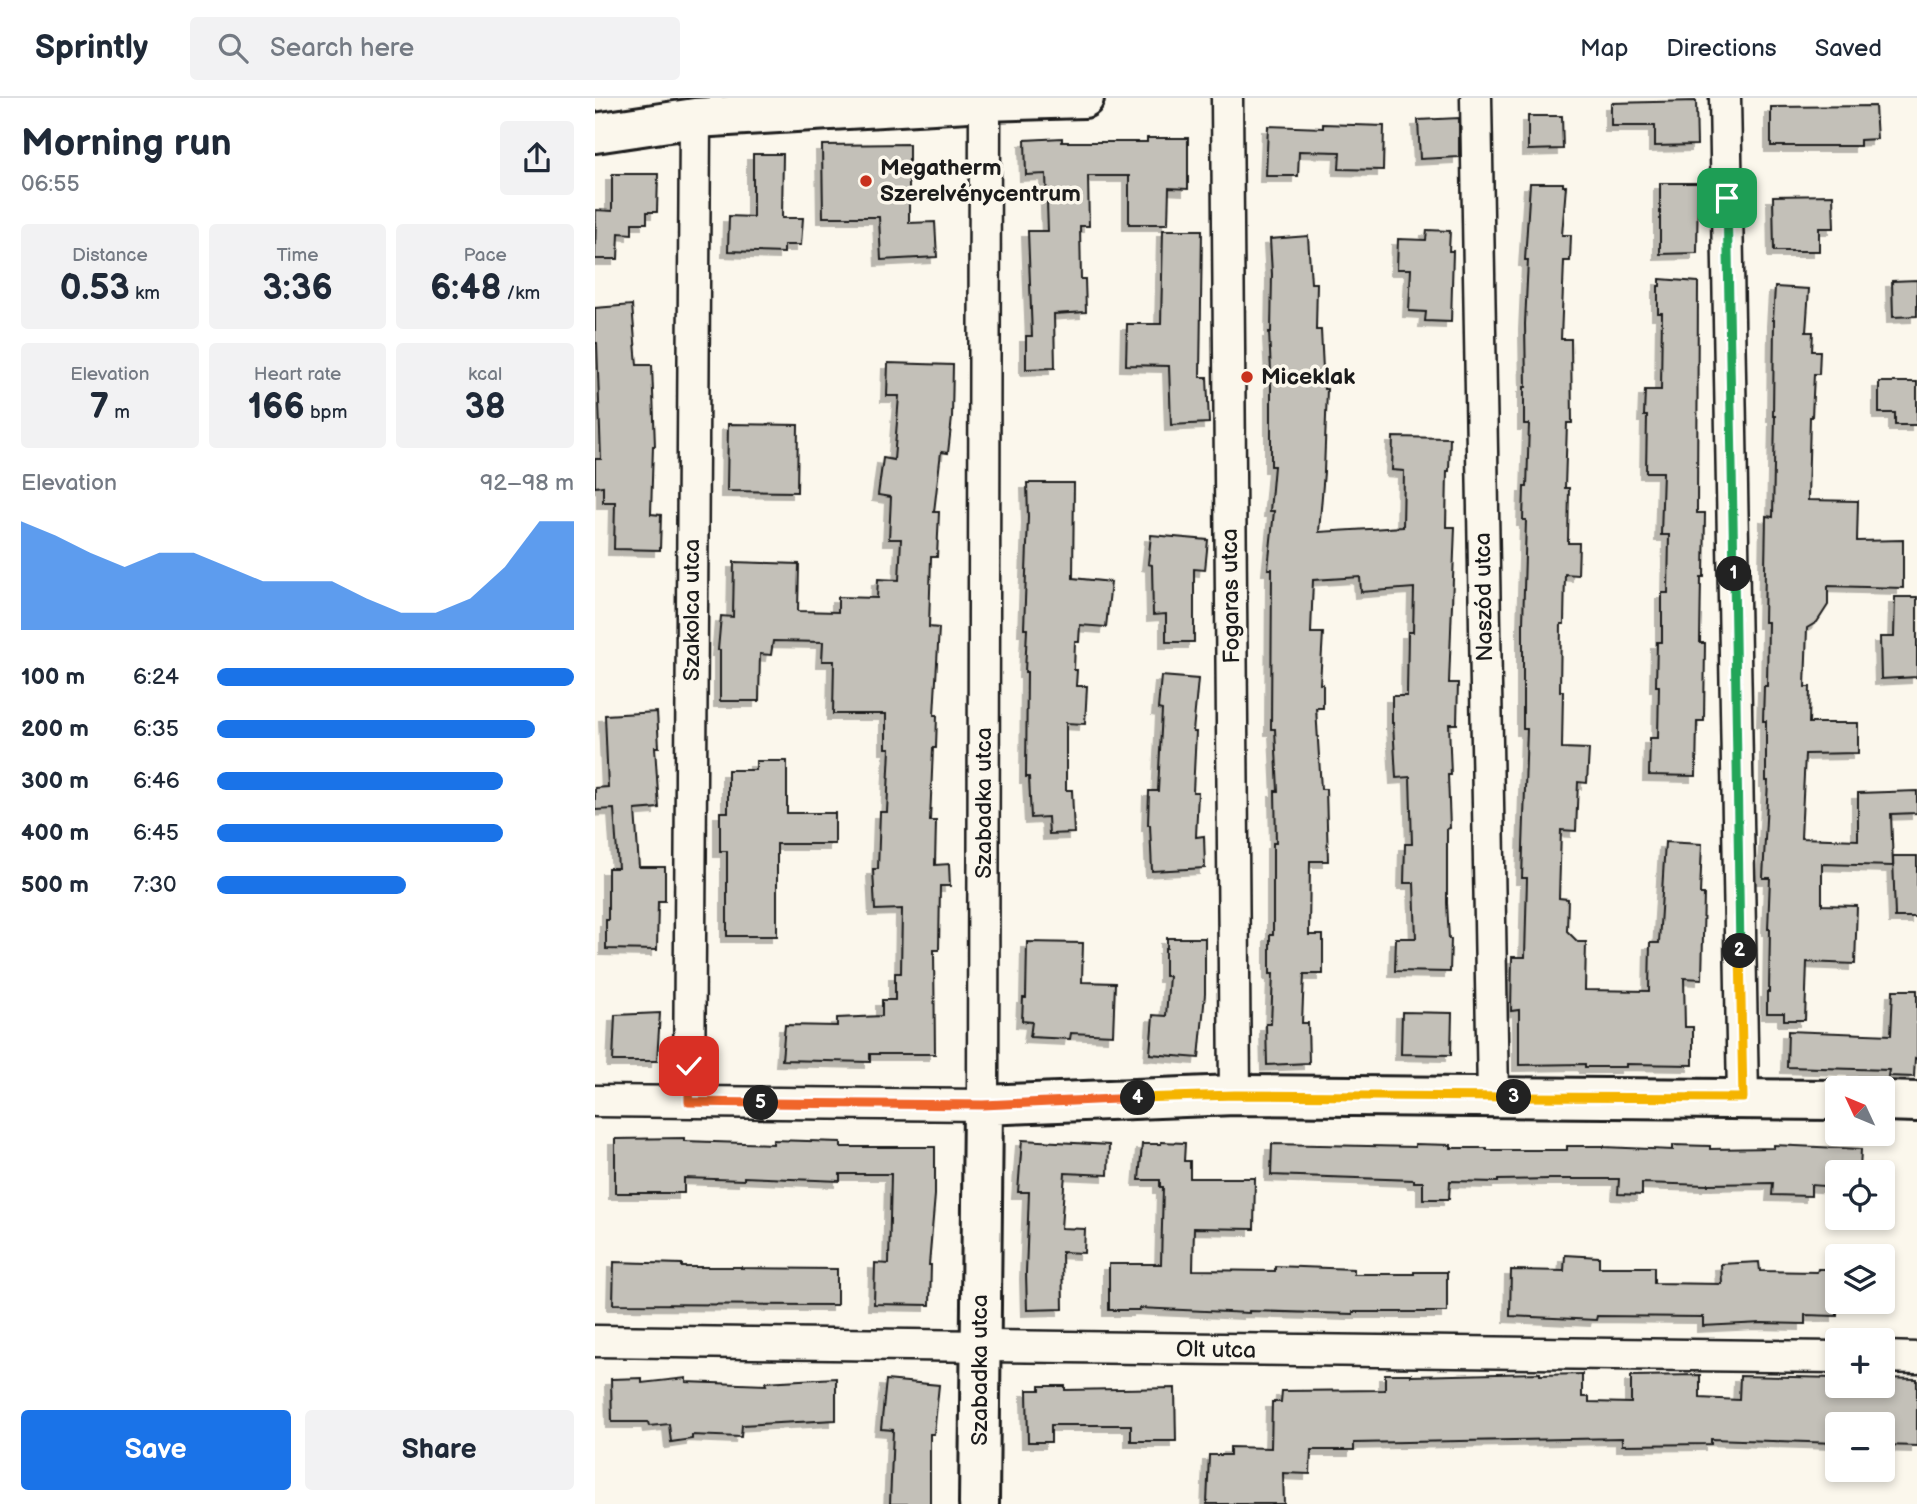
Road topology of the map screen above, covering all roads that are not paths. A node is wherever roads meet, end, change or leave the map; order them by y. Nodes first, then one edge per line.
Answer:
1 (1084, 98) edge
2 (1227, 98) edge
3 (1476, 98) edge
4 (1725, 98) edge
5 (985, 101) junction
6 (695, 118) junction
7 (595, 133) edge
8 (1235, 1095) junction
9 (1493, 1097) junction
10 (1743, 1098) junction
11 (1825, 1100) edge
12 (595, 1101) edge
13 (1895, 1101) edge
14 (689, 1102) junction
15 (1917, 1102) edge
16 (983, 1105) junction
17 (595, 1341) edge
18 (980, 1347) junction
19 (1825, 1357) edge
20 (1895, 1357) edge
21 (1917, 1357) edge
22 (979, 1504) edge

1 - 5 street
2 - 8 street, Fogaras utca
3 - 9 street, Naszód utca
4 - 10 street
5 - 6 street
5 - 16 street, Szabadka utca
6 - 7 street
6 - 14 street, Szakolca utca
8 - 9 street
8 - 16 street
9 - 10 street
10 - 11 street
12 - 14 street
13 - 15 street
14 - 16 street
16 - 18 street, Szabadka utca
17 - 18 street, Olt utca
18 - 19 street, Olt utca
18 - 22 street, Szabadka utca
20 - 21 street

